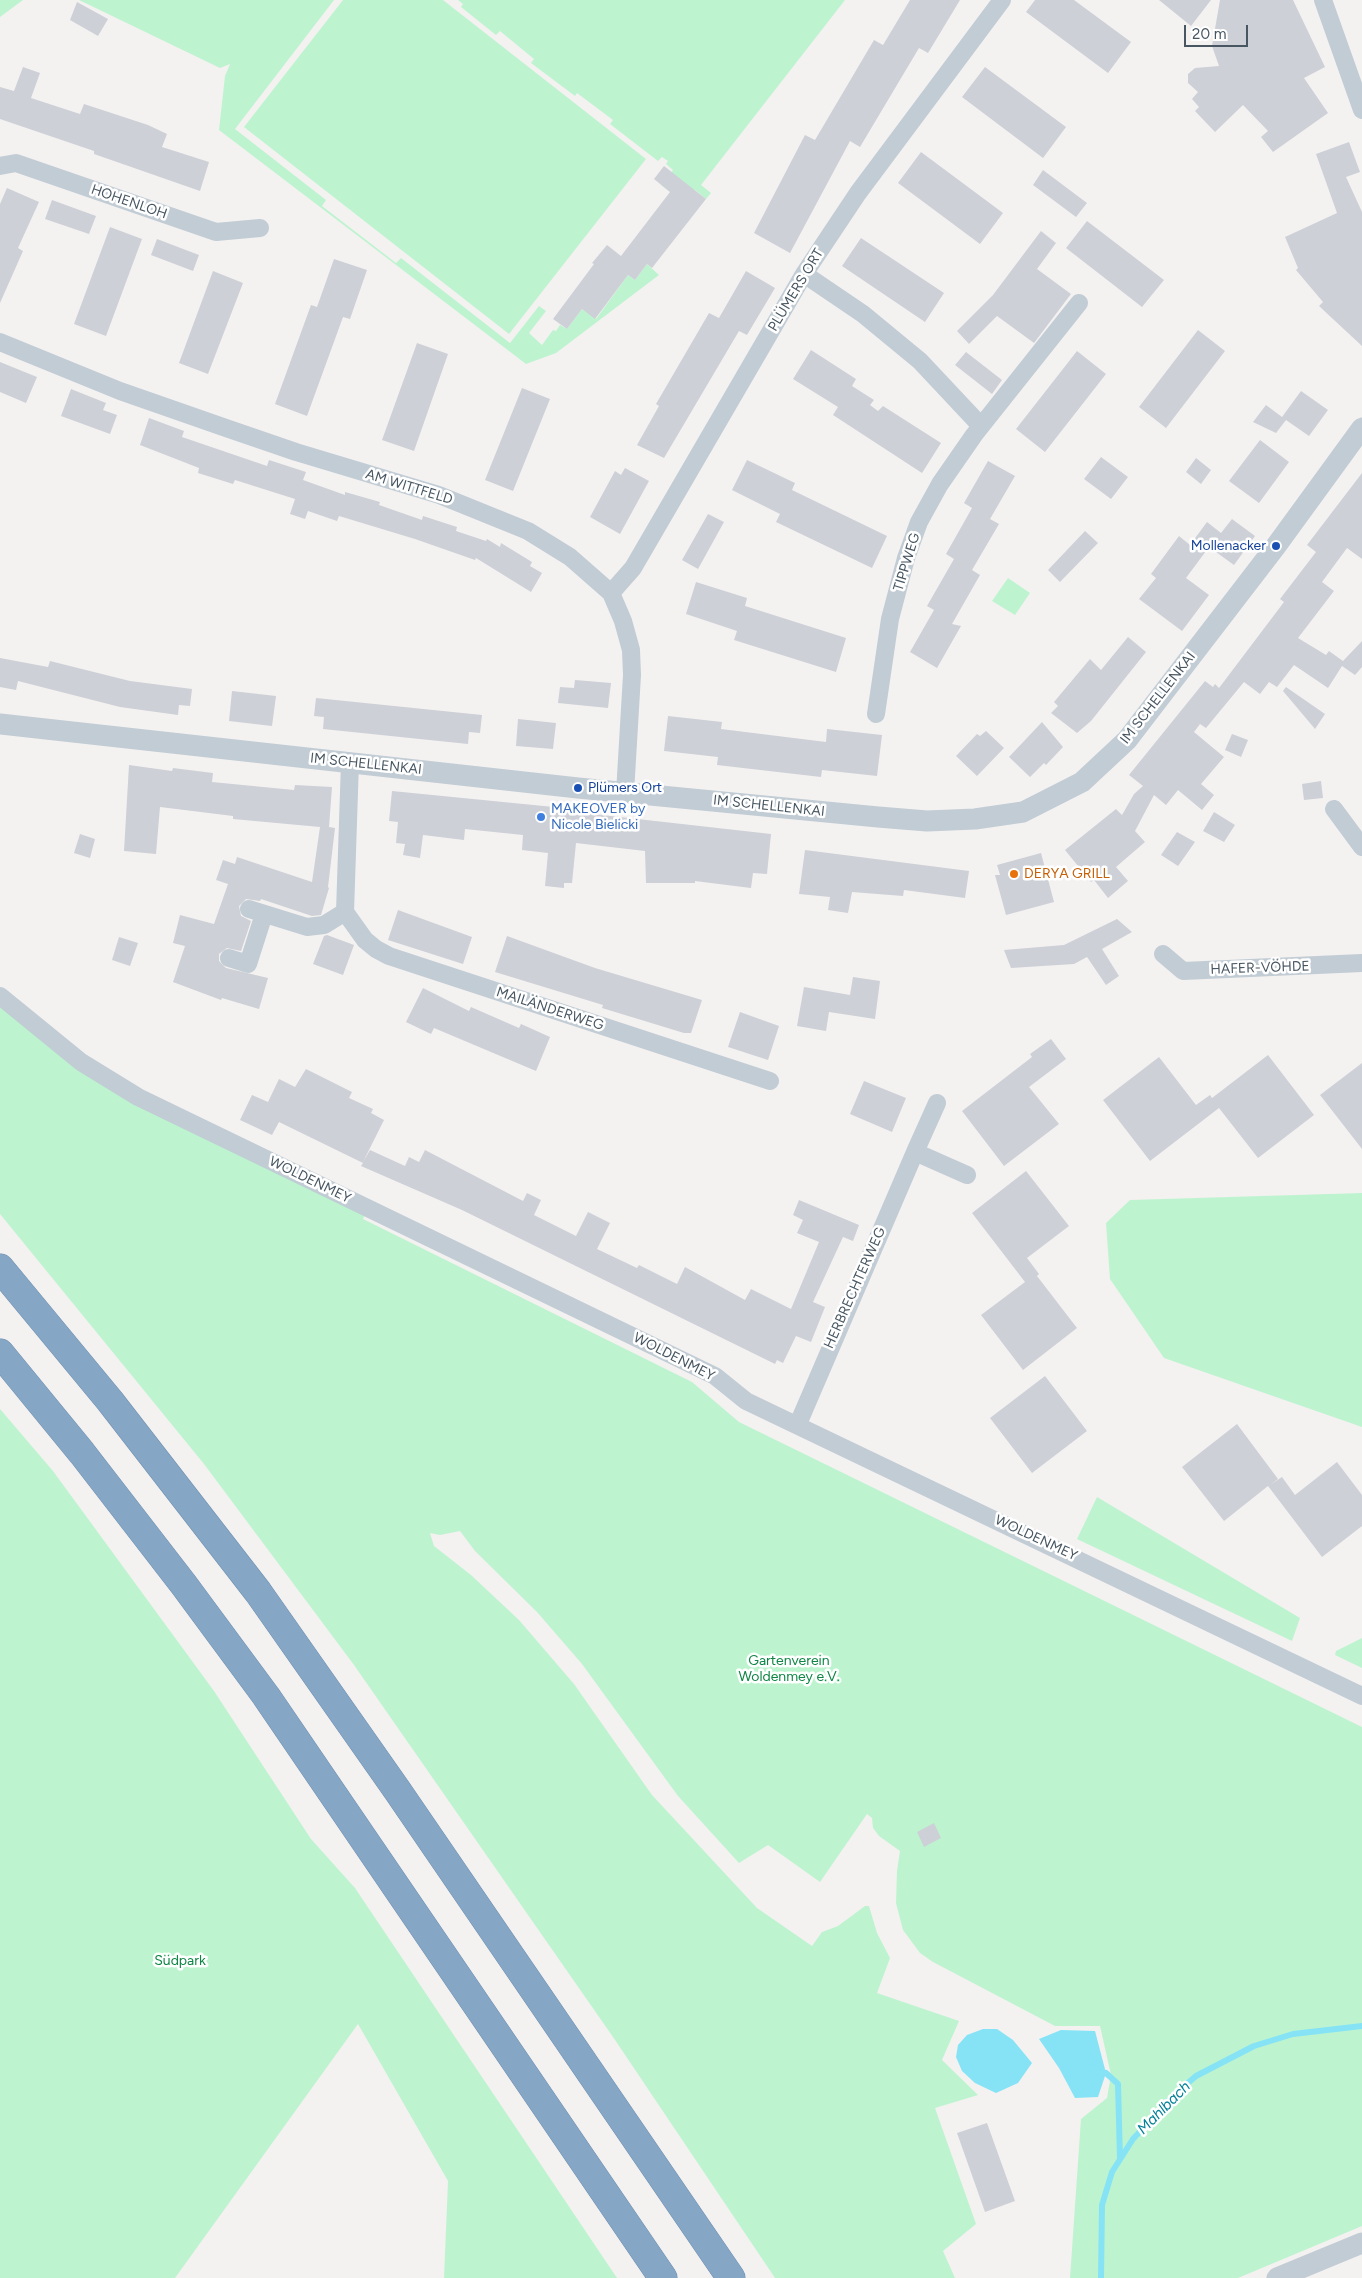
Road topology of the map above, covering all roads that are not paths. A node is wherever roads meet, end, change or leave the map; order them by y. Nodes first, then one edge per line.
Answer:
1 (1002, 0) edge
2 (1323, 0) edge
3 (1362, 110) edge
4 (0, 166) edge
5 (260, 228) dead end
6 (804, 274) junction
7 (1079, 302) dead end
8 (0, 342) edge
9 (981, 426) junction
10 (1362, 428) edge
11 (611, 593) junction
12 (876, 714) dead end
13 (0, 724) edge
14 (350, 762) junction
15 (625, 793) junction
16 (1334, 809) dead end
17 (1362, 847) edge
18 (345, 912) junction
19 (1163, 954) dead end
20 (229, 958) dead end
21 (1362, 963) edge
22 (0, 996) edge
23 (770, 1081) dead end
24 (937, 1103) dead end
25 (915, 1152) junction
26 (967, 1175) dead end
27 (0, 1268) edge
28 (0, 1353) edge
29 (798, 1424) junction
30 (1362, 1696) edge
31 (1362, 2243) edge
32 (663, 2278) edge
33 (731, 2278) edge
34 (1276, 2278) edge

1 - 6 street, PLÜMERS ORT
2 - 3 street
4 - 5 street, HOHENLOH
6 - 9 street
6 - 11 street, PLÜMERS ORT
7 - 9 street, TIPPWEG
8 - 11 street, AM WITTFELD
9 - 12 street, TIPPWEG
10 - 15 street, IM SCHELLENKAI
11 - 15 street, AM WITTFELD
13 - 14 street, IM SCHELLENKAI
14 - 15 street, IM SCHELLENKAI
14 - 18 street
16 - 17 street
18 - 20 street
18 - 23 street, MAILÄNDERWEG
19 - 21 street, HAFER-VÖHDE
22 - 29 street, WOLDENMEY
24 - 25 street, HERBRECHTERWEG
25 - 26 street
25 - 29 street, HERBRECHTERWEG
27 - 33 highway
28 - 32 highway
29 - 30 street, WOLDENMEY
31 - 34 street

